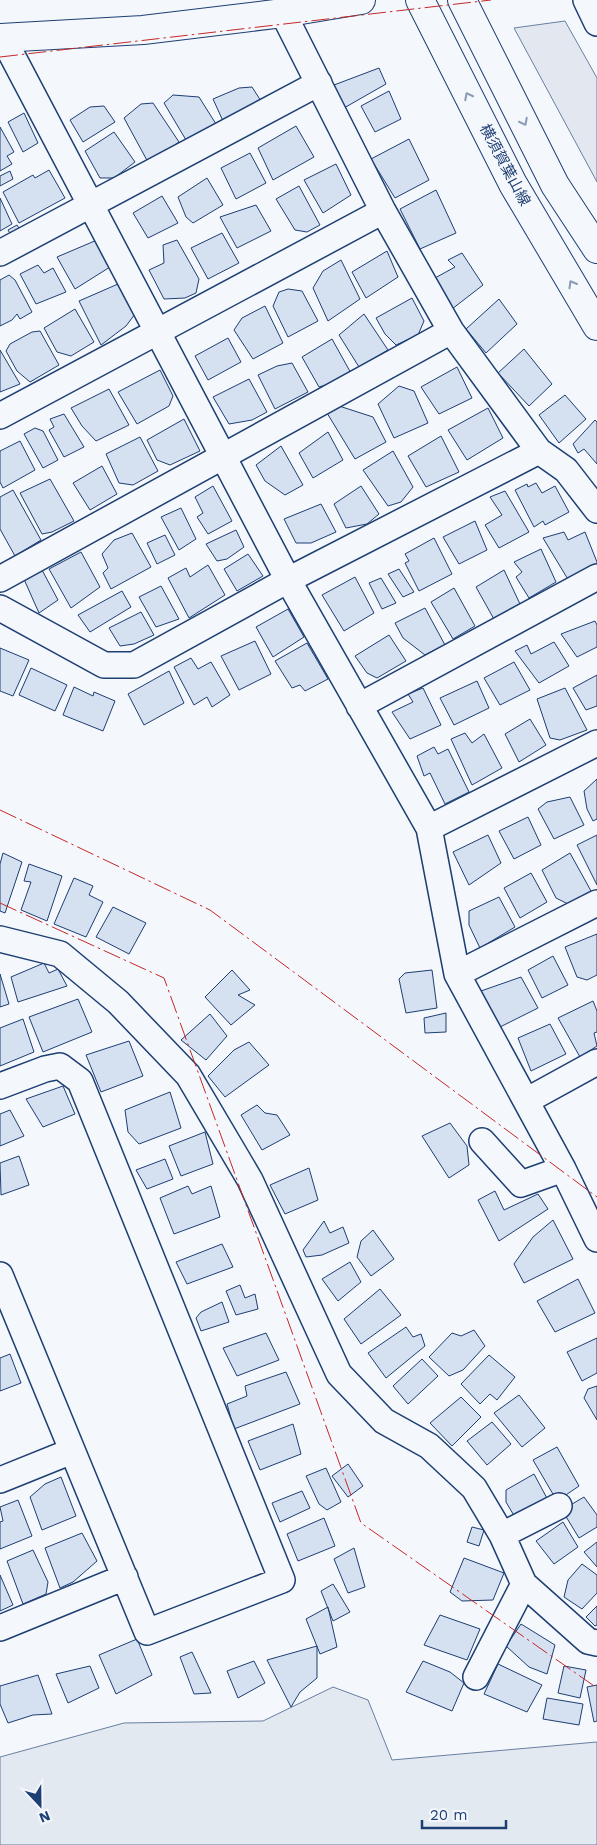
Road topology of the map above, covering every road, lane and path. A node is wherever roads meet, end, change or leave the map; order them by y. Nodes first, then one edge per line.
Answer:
1 (361, 0) edge
2 (420, 0) edge
3 (462, 0) edge
4 (586, 0) edge
5 (283, 13) junction
6 (597, 23) edge
7 (2, 39) edge
8 (319, 83) junction
9 (92, 203) junction
10 (383, 210) junction
11 (597, 249) edge
12 (0, 253) edge
13 (597, 326) edge
14 (451, 331) junction
15 (157, 332) junction
16 (0, 416) edge
17 (539, 451) junction
18 (223, 458) junction
19 (597, 510) edge
20 (597, 577) edge
21 (0, 578) edge
22 (288, 580) junction
23 (0, 608) edge
24 (358, 706) junction
25 (597, 743) edge
26 (430, 828) junction
27 (597, 903) edge
28 (0, 939) edge
29 (457, 974) junction
30 (597, 1062) edge
31 (0, 1086) edge
32 (526, 1101) junction
33 (482, 1141) dead end
34 (563, 1168) junction
35 (596, 1230) edge
36 (0, 1275) edge
37 (7, 1313) edge
38 (72, 1450) junction
39 (0, 1480) edge
40 (559, 1506) dead end
41 (502, 1535) junction
42 (125, 1577) junction
43 (524, 1584) junction
44 (0, 1628) edge
45 (597, 1643) edge
46 (476, 1678) dead end

1 - 5 main road
13 -> 2 main road, 横須賀葉山線
3 -> 11 main road
4 - 6 street
5 - 7 main road
5 - 8 street
7 - 9 street
8 - 9 street
8 - 10 street
9 - 12 street
9 - 15 street
10 - 14 street
10 - 15 street
14 - 17 street
14 - 18 street
15 - 16 street
15 - 18 street
17 - 19 street
17 - 22 street
18 - 21 street
18 - 22 street
20 - 24 street
22 - 23 street
22 - 24 street
24 - 26 street
25 - 26 street
26 - 29 street
27 - 29 street
28 - 41 street
29 - 32 street
30 - 32 street
31 - 42 street
32 - 34 street
33 - 34 street
34 - 35 street
36 - 37 street
37 - 38 street
38 - 39 street
38 - 42 street
40 - 41 street
41 - 43 street
42 - 44 street
43 - 45 street
43 - 46 street

